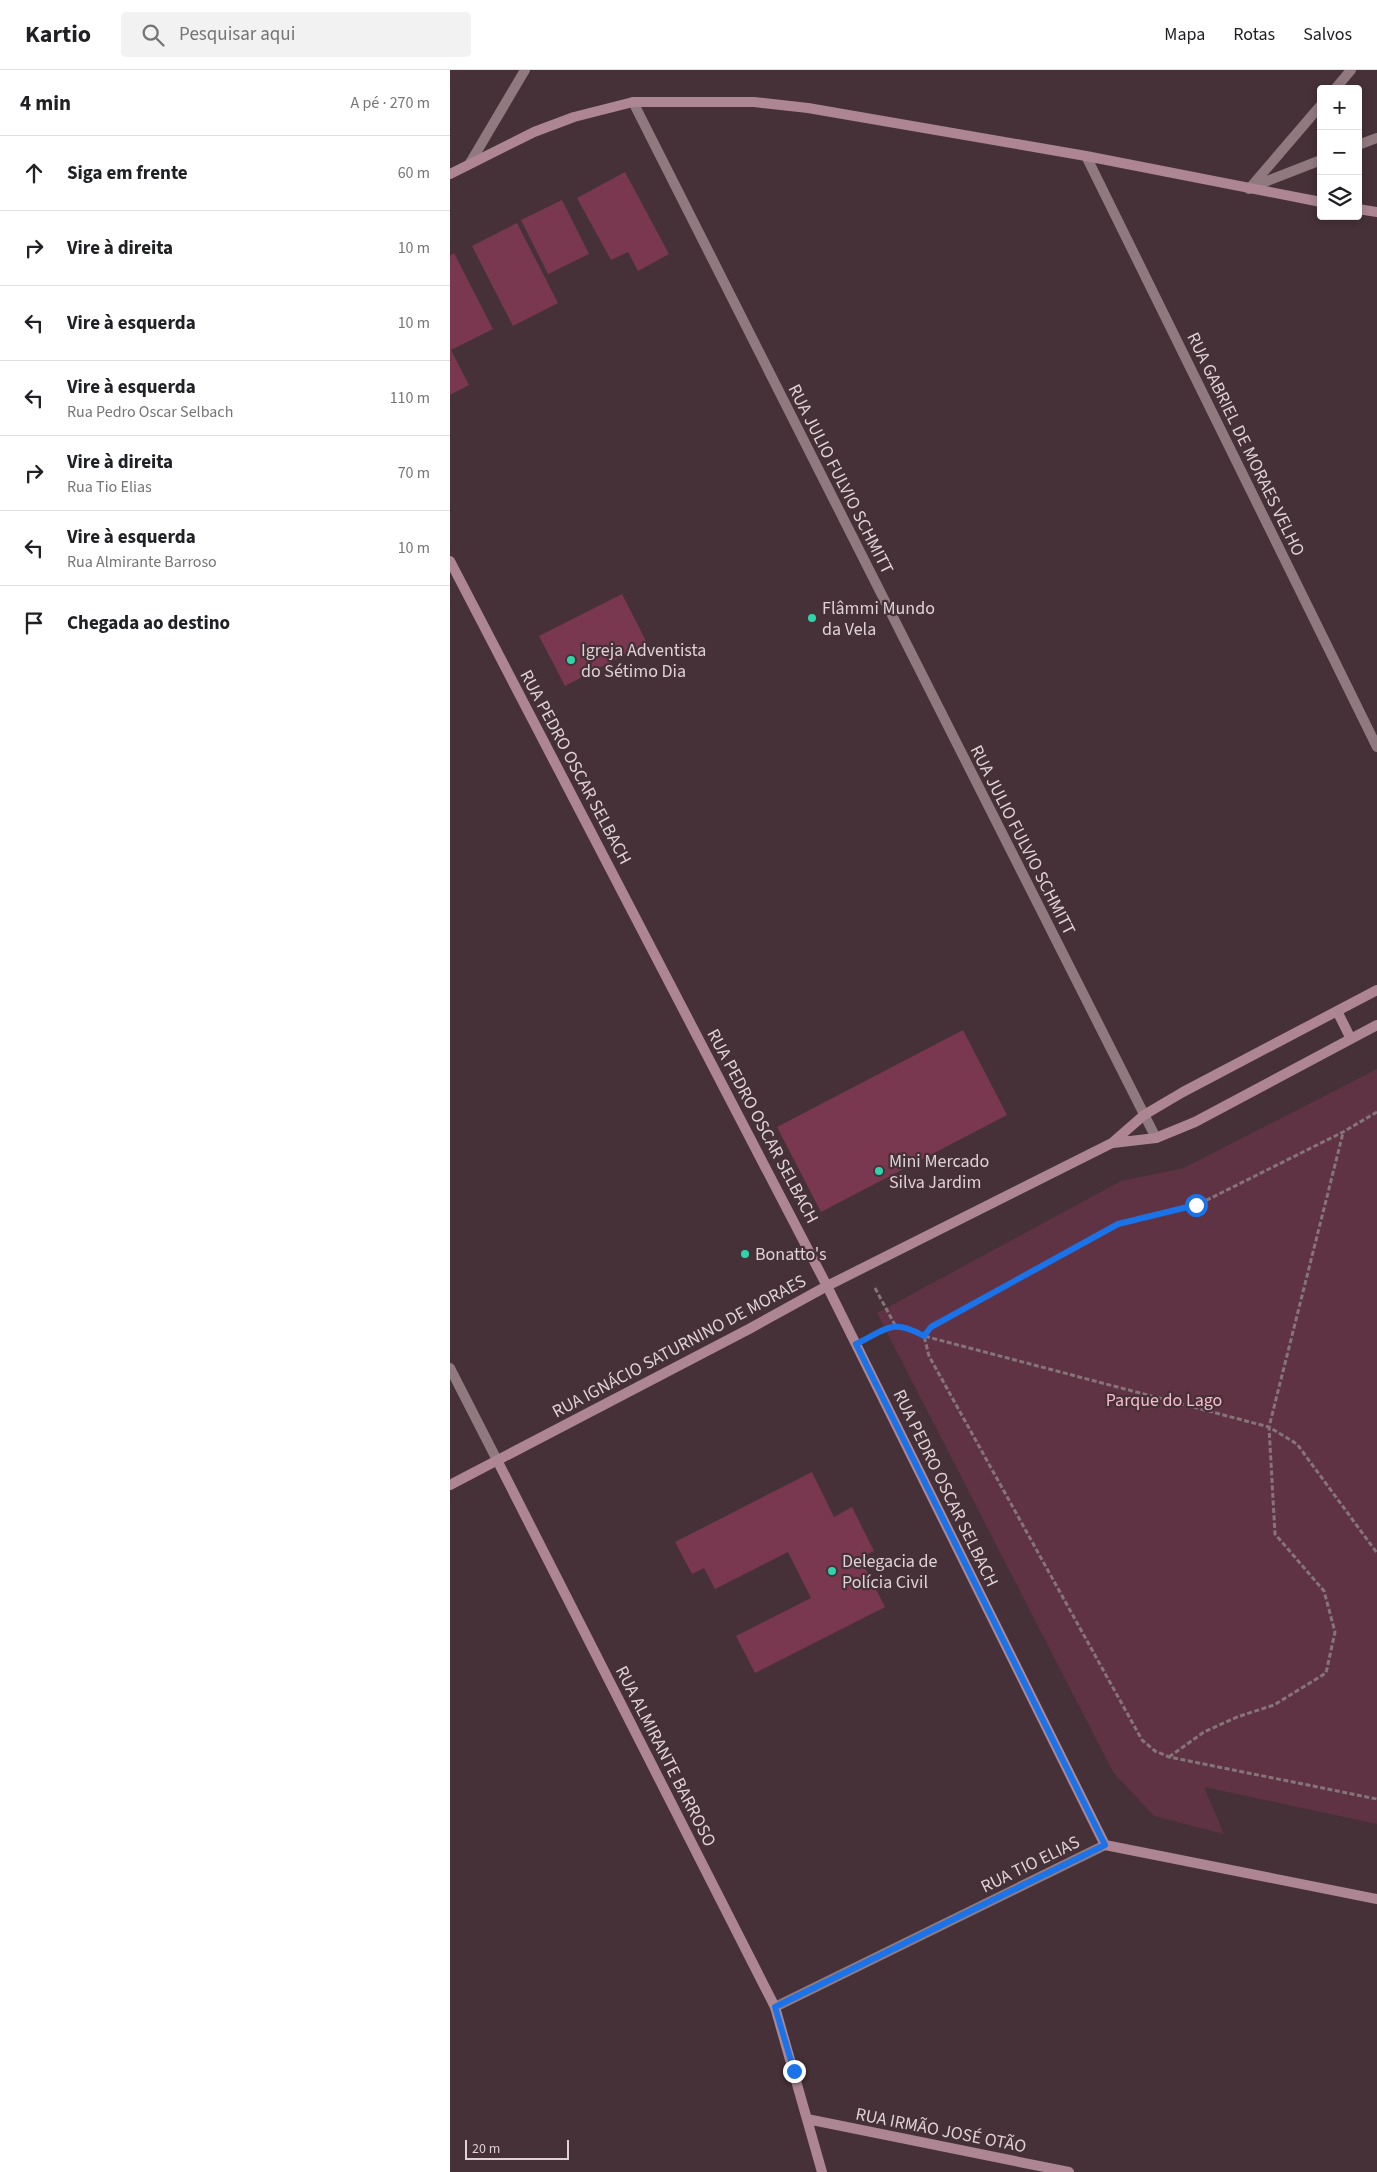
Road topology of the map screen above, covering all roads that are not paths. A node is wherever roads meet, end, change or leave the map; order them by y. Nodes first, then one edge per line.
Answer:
1 (525, 70) edge
2 (1351, 70) edge
3 (1338, 85) edge
4 (633, 102) junction
5 (1317, 110) edge
6 (1377, 138) edge
7 (1362, 144) edge
8 (1086, 156) junction
9 (1317, 162) edge
10 (470, 163) junction
11 (450, 174) edge
12 (1249, 188) junction
13 (1317, 201) edge
14 (1362, 210) edge
15 (1377, 212) edge
16 (450, 561) edge
17 (1377, 747) edge
18 (1377, 990) edge
19 (1337, 1011) junction
20 (1377, 1025) edge
21 (1351, 1039) junction
22 (1144, 1115) junction
23 (1156, 1138) junction
24 (1112, 1143) junction
25 (828, 1286) junction
26 (450, 1368) edge
27 (497, 1460) junction
28 (450, 1485) edge
29 (1105, 1845) junction
30 (1377, 1899) edge
31 (775, 2007) junction
32 (807, 2120) junction
33 (822, 2172) edge
34 (1069, 2172) edge

1 - 10 street
2 - 3 street
4 - 8 street
4 - 10 street
4 - 22 street, RUA JULIO FULVIO SCHMITT
5 - 12 street
6 - 7 street
8 - 12 street
8 - 17 street, RUA GABRIEL DE MORAES VELHO
9 - 12 street
10 - 11 street
12 - 13 street
14 - 15 street
16 - 25 street, RUA PEDRO OSCAR SELBACH
18 - 19 street, RUA IGNÁCIO SATURNINO DE MORAES
19 - 21 street
19 - 22 street, RUA IGNÁCIO SATURNINO DE MORAES
20 - 21 street, RUA IGNÁCIO SATURNINO DE MORAES
21 - 23 street, RUA IGNÁCIO SATURNINO DE MORAES
22 - 23 street, RUA JULIO FULVIO SCHMITT
22 - 24 street, RUA IGNÁCIO SATURNINO DE MORAES
23 - 24 street, RUA IGNÁCIO SATURNINO DE MORAES
24 - 25 street, RUA IGNÁCIO SATURNINO DE MORAES
25 - 27 street, RUA IGNÁCIO SATURNINO DE MORAES
25 - 29 street, RUA PEDRO OSCAR SELBACH
26 - 27 street, RUA ALMIRANTE BARROSO
27 - 28 street, RUA IGNÁCIO SATURNINO DE MORAES
27 - 31 street, RUA ALMIRANTE BARROSO
29 - 30 street, RUA TIO ELIAS
29 - 31 street, RUA TIO ELIAS
31 - 32 street, RUA ALMIRANTE BARROSO
32 - 33 street, RUA ALMIRANTE BARROSO
32 - 34 street, RUA IRMÃO JOSÉ OTÃO

